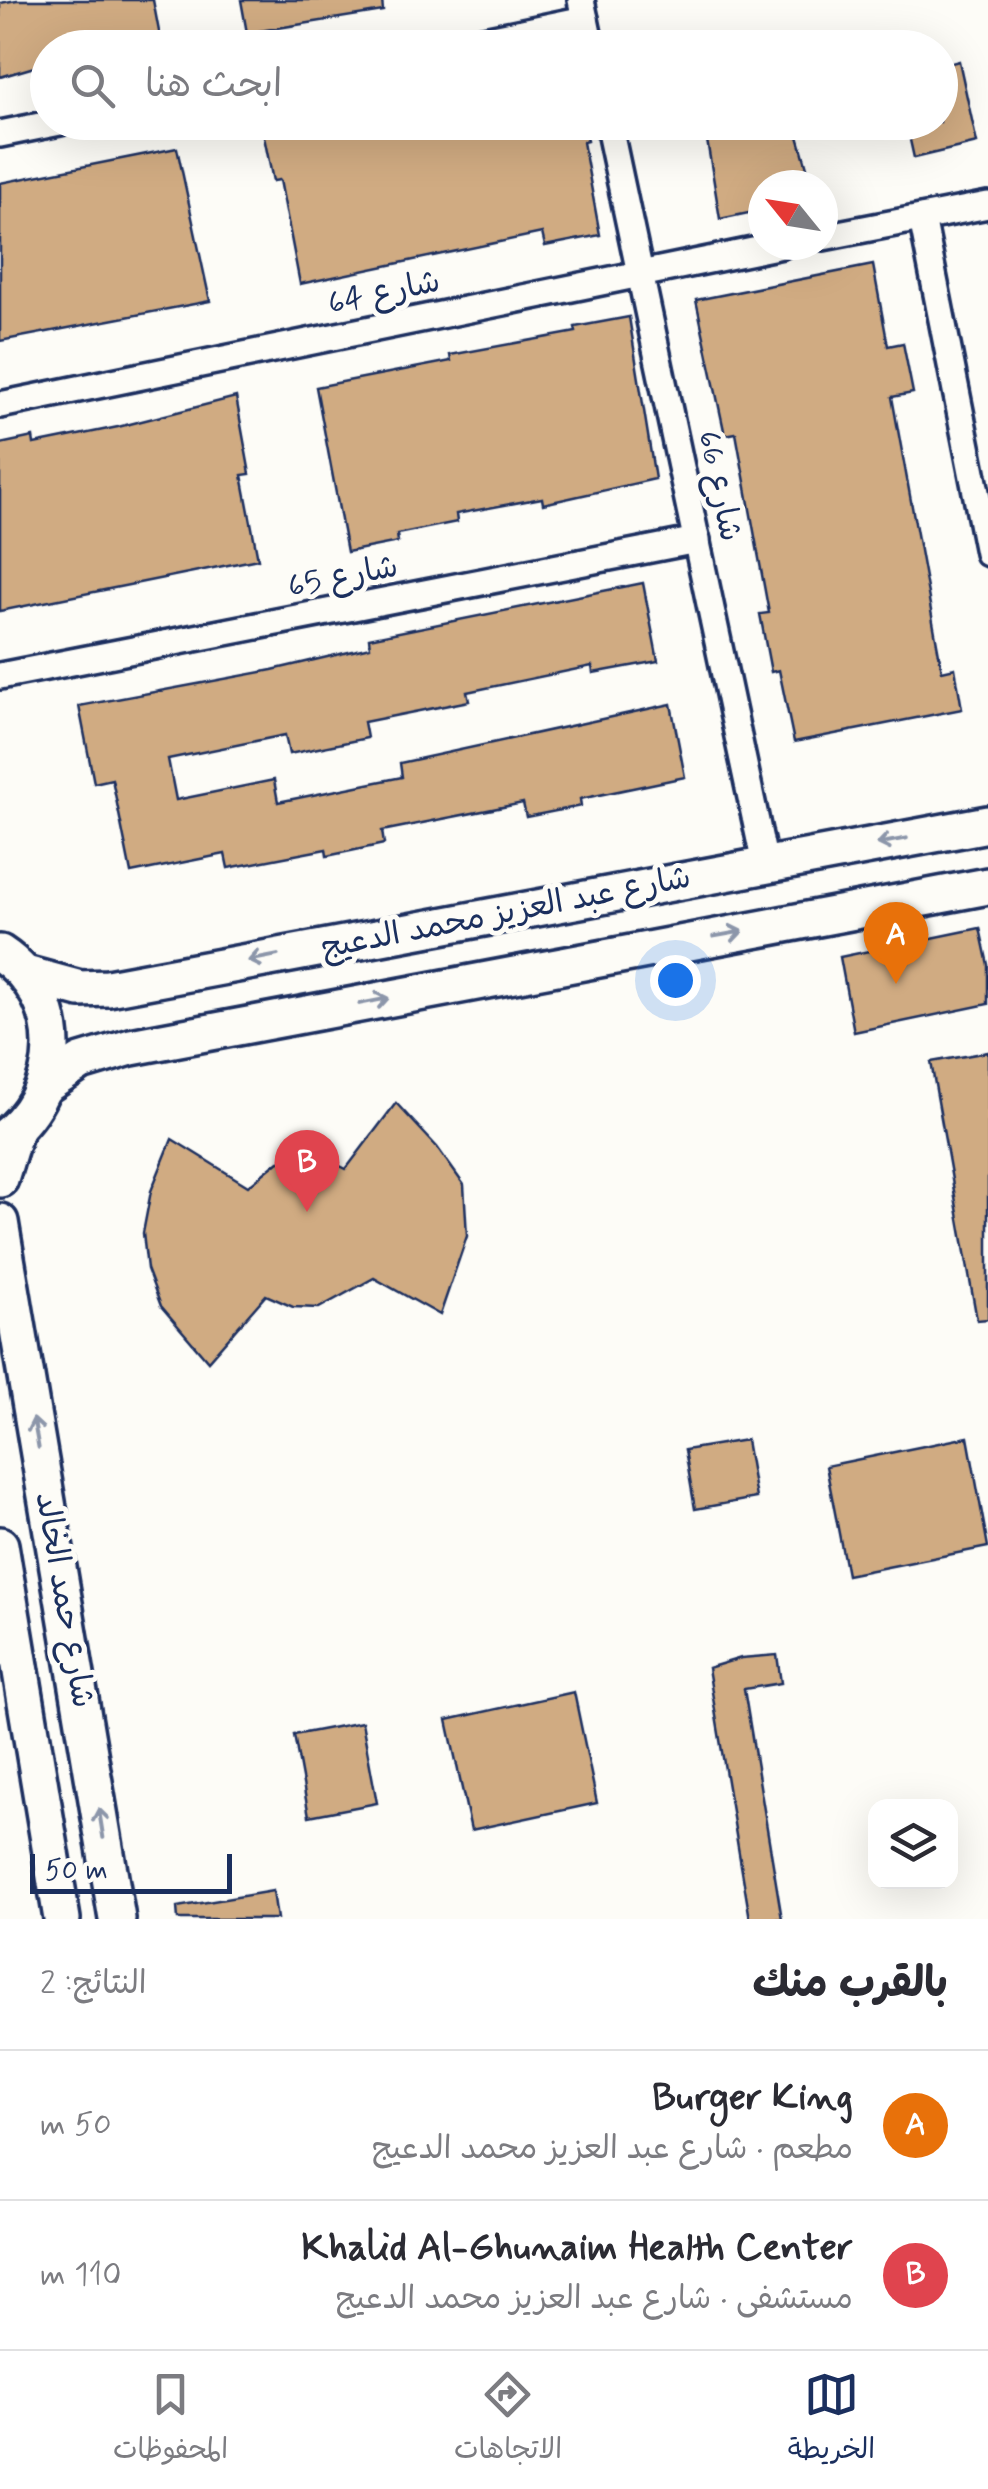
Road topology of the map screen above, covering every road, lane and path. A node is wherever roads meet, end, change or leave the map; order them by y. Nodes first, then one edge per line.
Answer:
1 (583, 10) edge
2 (510, 30) edge
3 (30, 128) edge
4 (0, 134) edge
5 (612, 140) edge
6 (988, 205) edge
7 (922, 218) junction
8 (838, 234) edge
9 (748, 252) edge
10 (642, 272) junction
11 (0, 406) edge
12 (697, 540) junction
13 (988, 552) edge
14 (0, 676) edge
15 (988, 824) edge
16 (765, 864) junction
17 (988, 886) edge
18 (12, 964) edge
19 (120, 984) junction
20 (132, 1048) junction
21 (46, 1086) junction
22 (7, 1136) edge
23 (0, 1179) edge
24 (0, 1222) edge
25 (0, 1545) edge
26 (8, 1645) edge
27 (110, 1874) junction
28 (55, 1882) junction
29 (62, 1919) edge
30 (118, 1919) edge

1 - 2 street
3 - 4 street
5 - 10 street, شارع 66
6 - 7 street
7 - 8 street
7 - 13 street
9 - 10 street, شارع 64
10 - 11 street, شارع 64
10 - 12 street, شارع 66
12 - 14 street, شارع 65
12 - 16 street, شارع 66
15 -> 16 street, شارع عبد العزيز محمد الدعيج
16 -> 19 street, شارع عبد العزيز محمد الدعيج
20 -> 17 street, شارع عبد العزيز محمد الدعيج
18 - 19 street, شارع عبد العزيز محمد الدعيج
18 - 21 street
19 - 20 street
20 - 21 street, شارع عبد العزيز محمد الدعيج
21 - 22 street
22 - 23 street
27 -> 24 street, شارع حمد الخالد
25 - 26 street, شارع حمد الخالد
26 - 28 street, شارع حمد الخالد
27 - 28 street
27 - 30 street, شارع حمد الخالد
28 - 29 street, شارع حمد الخالد

